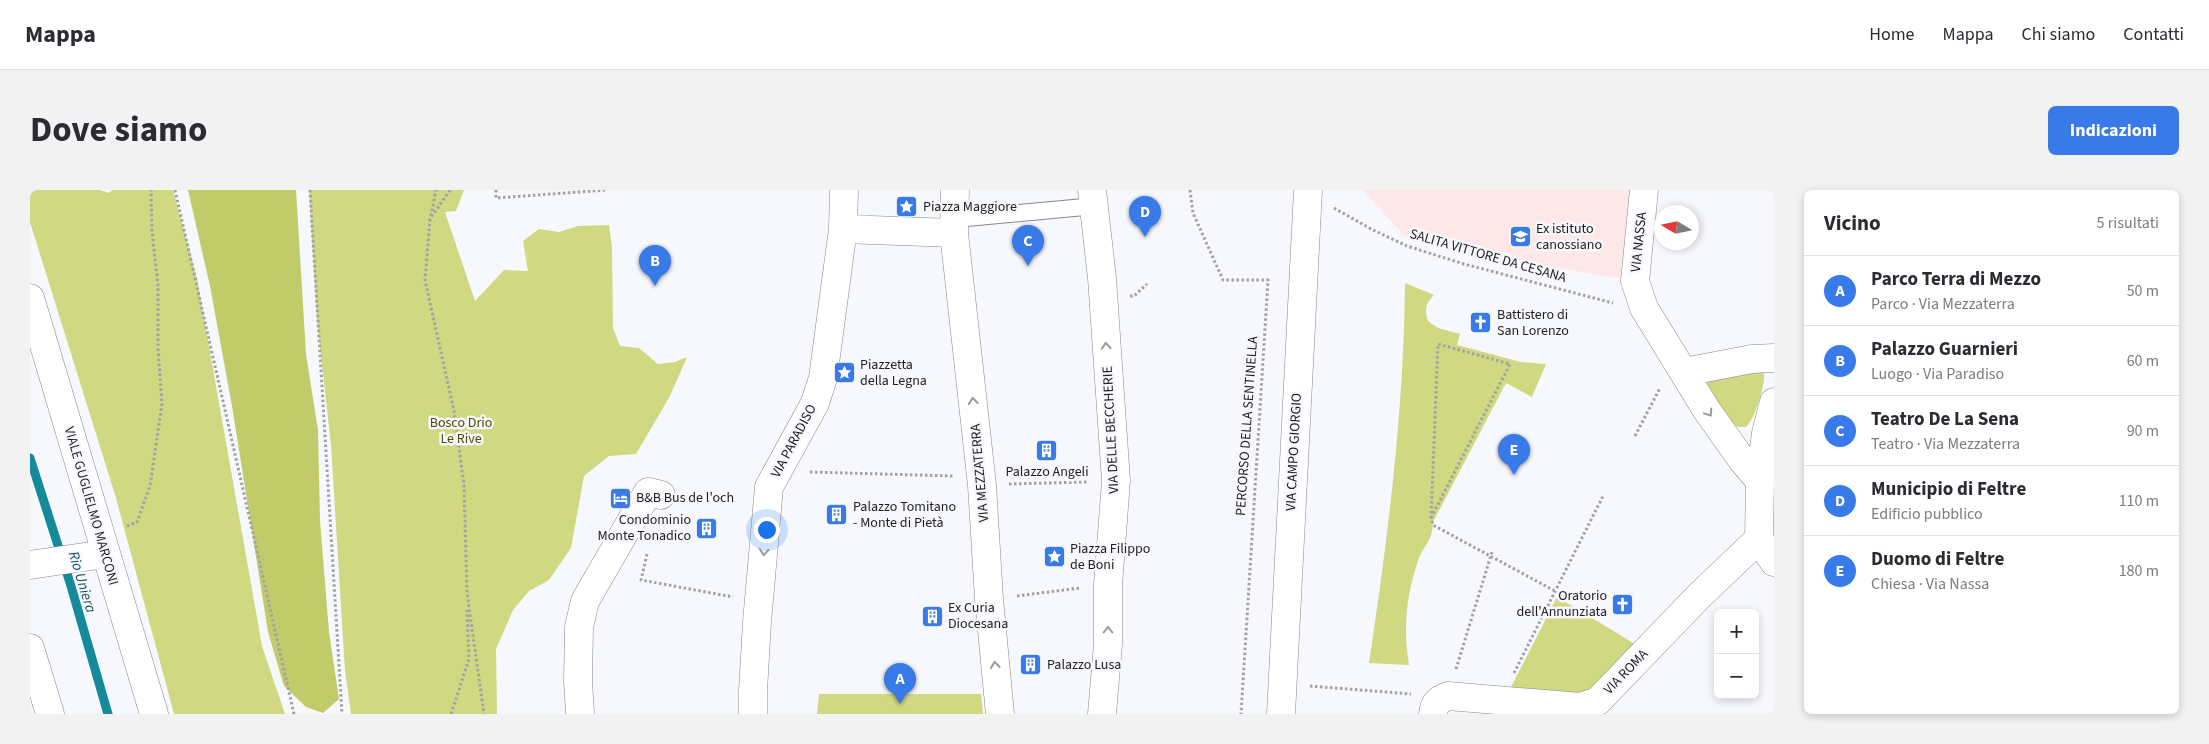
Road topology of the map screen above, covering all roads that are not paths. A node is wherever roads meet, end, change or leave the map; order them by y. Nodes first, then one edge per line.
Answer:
1 (844, 190) edge
2 (955, 190) edge
3 (1644, 190) edge
4 (1308, 192) edge
5 (1093, 198) edge
6 (955, 226) junction
7 (843, 228) junction
8 (30, 298) edge
9 (1774, 358) edge
10 (1680, 366) junction
11 (1774, 402) edge
12 (1760, 481) junction
13 (661, 494) dead end
14 (1759, 539) junction
15 (93, 556) junction
16 (1774, 562) edge
17 (36, 564) edge
18 (30, 648) edge
19 (1440, 703) edge
20 (50, 714) edge
21 (154, 714) edge
22 (580, 714) edge
23 (753, 714) edge
24 (1000, 714) edge
25 (1102, 714) edge
26 (1281, 714) edge

1 - 7 street, VIA PARADISO
2 - 6 street
3 - 10 street, VIA NASSA
4 - 26 street, VIA CAMPO GIORGIO
5 - 6 lane
25 -> 5 street, VIA DELLE BECCHERIE
6 - 7 street
24 -> 6 street, VIA MEZZATERRA
7 -> 23 street, VIA PARADISO
8 - 15 street, VIALE GUGLIELMO MARCONI
9 - 10 street
10 -> 12 street, VIA NASSA
11 - 12 street
12 - 14 street
13 - 22 street
14 - 16 street
14 - 19 street, VIA ROMA
15 - 17 street
15 - 21 street, VIALE GUGLIELMO MARCONI
18 - 20 street

